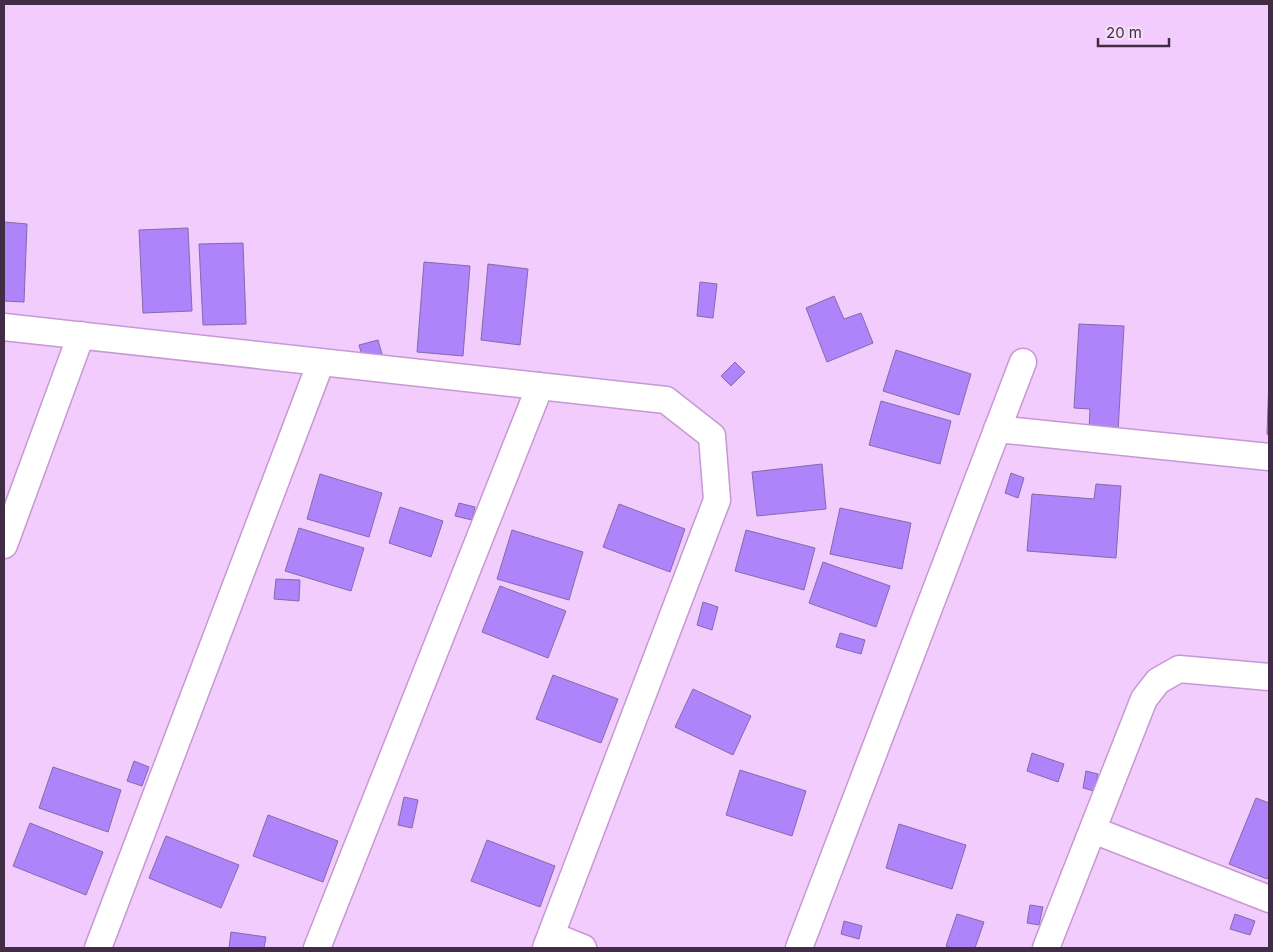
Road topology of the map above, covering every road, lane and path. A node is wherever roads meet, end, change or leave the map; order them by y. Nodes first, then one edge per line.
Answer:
1 (4, 327) edge
2 (80, 335) junction
3 (321, 362) junction
4 (1023, 362) dead end
5 (540, 386) junction
6 (997, 429) junction
7 (1269, 457) edge
8 (4, 545) edge
9 (1269, 678) edge
10 (1093, 830) junction
11 (1269, 898) edge
12 (548, 942) edge
13 (98, 948) edge
14 (317, 948) edge
15 (583, 948) edge
16 (799, 948) edge
17 (1046, 948) edge

1 - 2 street
2 - 3 street
2 - 8 street
3 - 5 street
3 - 13 street
4 - 6 street
5 - 12 street
5 - 14 street
6 - 7 street
6 - 16 street
9 - 10 street
10 - 11 street
10 - 17 street
12 - 15 street

